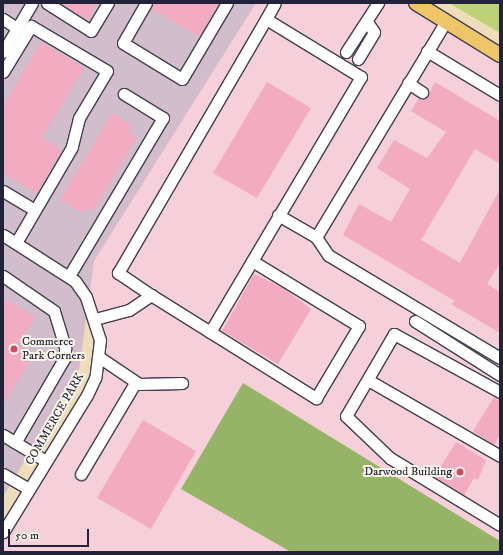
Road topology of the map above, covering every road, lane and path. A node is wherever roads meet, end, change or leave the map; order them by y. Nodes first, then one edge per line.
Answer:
1 (32, 3) edge
2 (47, 3) edge
3 (108, 3) edge
4 (146, 3) edge
5 (227, 3) edge
6 (275, 3) edge
7 (378, 3) edge
8 (417, 3) edge
9 (3, 19) edge
10 (266, 19) junction
11 (446, 21) junction
12 (367, 22) junction
13 (17, 28) junction
14 (427, 51) junction
15 (3, 52) edge
16 (346, 52) dead end
17 (500, 55) edge
18 (358, 59) dead end
19 (3, 72) edge
20 (408, 83) junction
21 (422, 92) dead end
22 (124, 94) dead end
23 (500, 94) edge
24 (3, 191) edge
25 (35, 210) junction
26 (278, 215) junction
27 (3, 236) edge
28 (316, 237) junction
29 (16, 243) junction
30 (252, 261) junction
31 (3, 276) edge
32 (69, 276) junction
33 (152, 295) junction
34 (95, 319) junction
35 (415, 321) dead end
36 (210, 332) junction
37 (461, 348) junction
38 (496, 356) edge
39 (100, 357) junction
40 (500, 375) edge
41 (368, 380) junction
42 (135, 383) junction
43 (182, 383) dead end
44 (500, 392) edge
45 (3, 435) edge
46 (15, 442) junction
47 (500, 456) edge
48 (46, 461) junction
49 (3, 474) edge
50 (81, 474) dead end
51 (29, 489) junction
52 (500, 525) edge
53 (3, 532) edge

1 - 13 street
2 - 3 street
4 - 5 street
6 - 10 street
7 - 12 street
8 - 11 main road
9 - 13 street
10 - 26 street
10 - 33 street
11 - 14 street
11 - 17 main road
12 - 16 street
12 - 18 street
13 - 15 street
14 - 20 street
14 - 23 street
19 - 25 street
20 - 21 street
20 - 28 street
22 - 32 street
24 - 25 street
25 - 29 street
26 - 28 street
26 - 30 street
27 - 29 street, COMMERCE PARK
28 - 38 street
29 - 32 street, COMMERCE PARK
30 - 36 street
30 - 36 street
31 - 46 street
32 - 34 street, COMMERCE PARK
33 - 34 street
33 - 36 street
34 - 39 street, COMMERCE PARK
35 - 37 street
37 - 38 street
37 - 40 street
39 - 42 street
39 - 48 street, COMMERCE PARK
41 - 44 street
41 - 47 street
41 - 52 street
42 - 43 street
42 - 50 street
45 - 46 street
46 - 48 street
48 - 51 street, COMMERCE PARK
49 - 51 street
51 - 53 street, COMMERCE PARK

